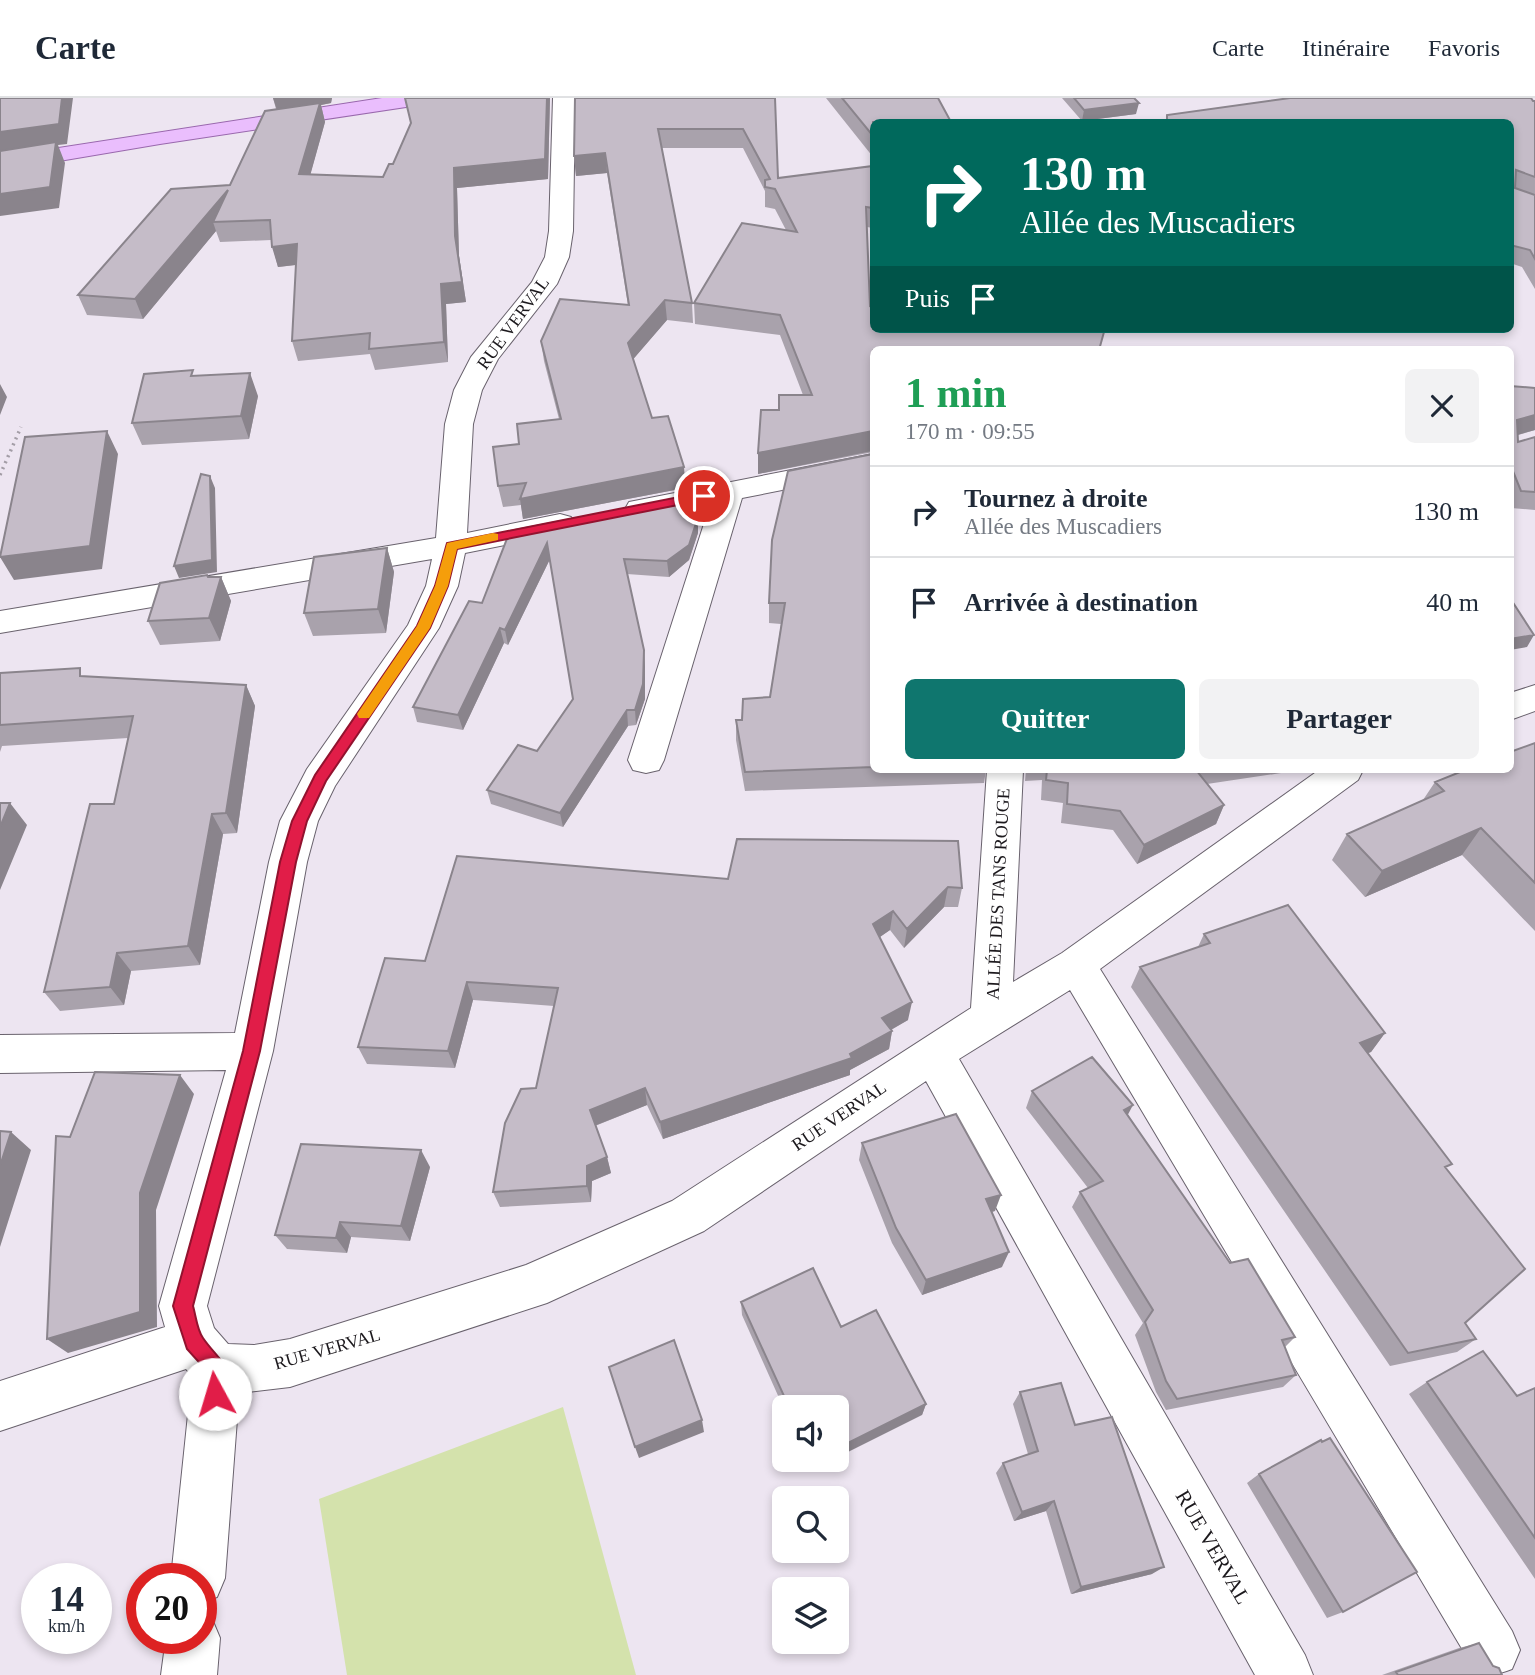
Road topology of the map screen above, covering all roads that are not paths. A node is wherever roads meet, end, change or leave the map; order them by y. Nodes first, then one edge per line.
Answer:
1 (426, 98) edge
2 (564, 98) edge
3 (0, 164) edge
4 (870, 464) edge
5 (729, 491) junction
6 (451, 546) junction
7 (0, 622) edge
8 (1535, 697) edge
9 (1514, 705) edge
10 (646, 760) dead end
11 (1005, 773) edge
12 (1341, 773) edge
13 (1076, 965) junction
14 (991, 1017) junction
15 (252, 1051) junction
16 (0, 1054) edge
17 (933, 1054) junction
18 (206, 1355) junction
19 (0, 1406) edge
20 (199, 1563) edge
21 (1493, 1650) dead end
22 (191, 1654) edge
23 (189, 1675) edge
24 (1285, 1675) edge

1 - 3 main road
2 - 6 street, RUE VERVAL
4 - 5 street
5 - 6 street
5 - 10 street
6 - 7 street
6 - 15 street, RUE VERVAL
8 - 9 street
11 - 14 street, ALLÉE DES TANS ROUGE
12 - 13 street, RUE VERVAL
13 - 14 street, RUE VERVAL
13 - 21 street
14 - 17 street, RUE VERVAL
15 - 16 street
15 - 18 street, RUE VERVAL
17 - 18 street, RUE VERVAL
17 - 24 street, RUE VERVAL
18 - 19 street
18 - 20 street
22 - 23 street

